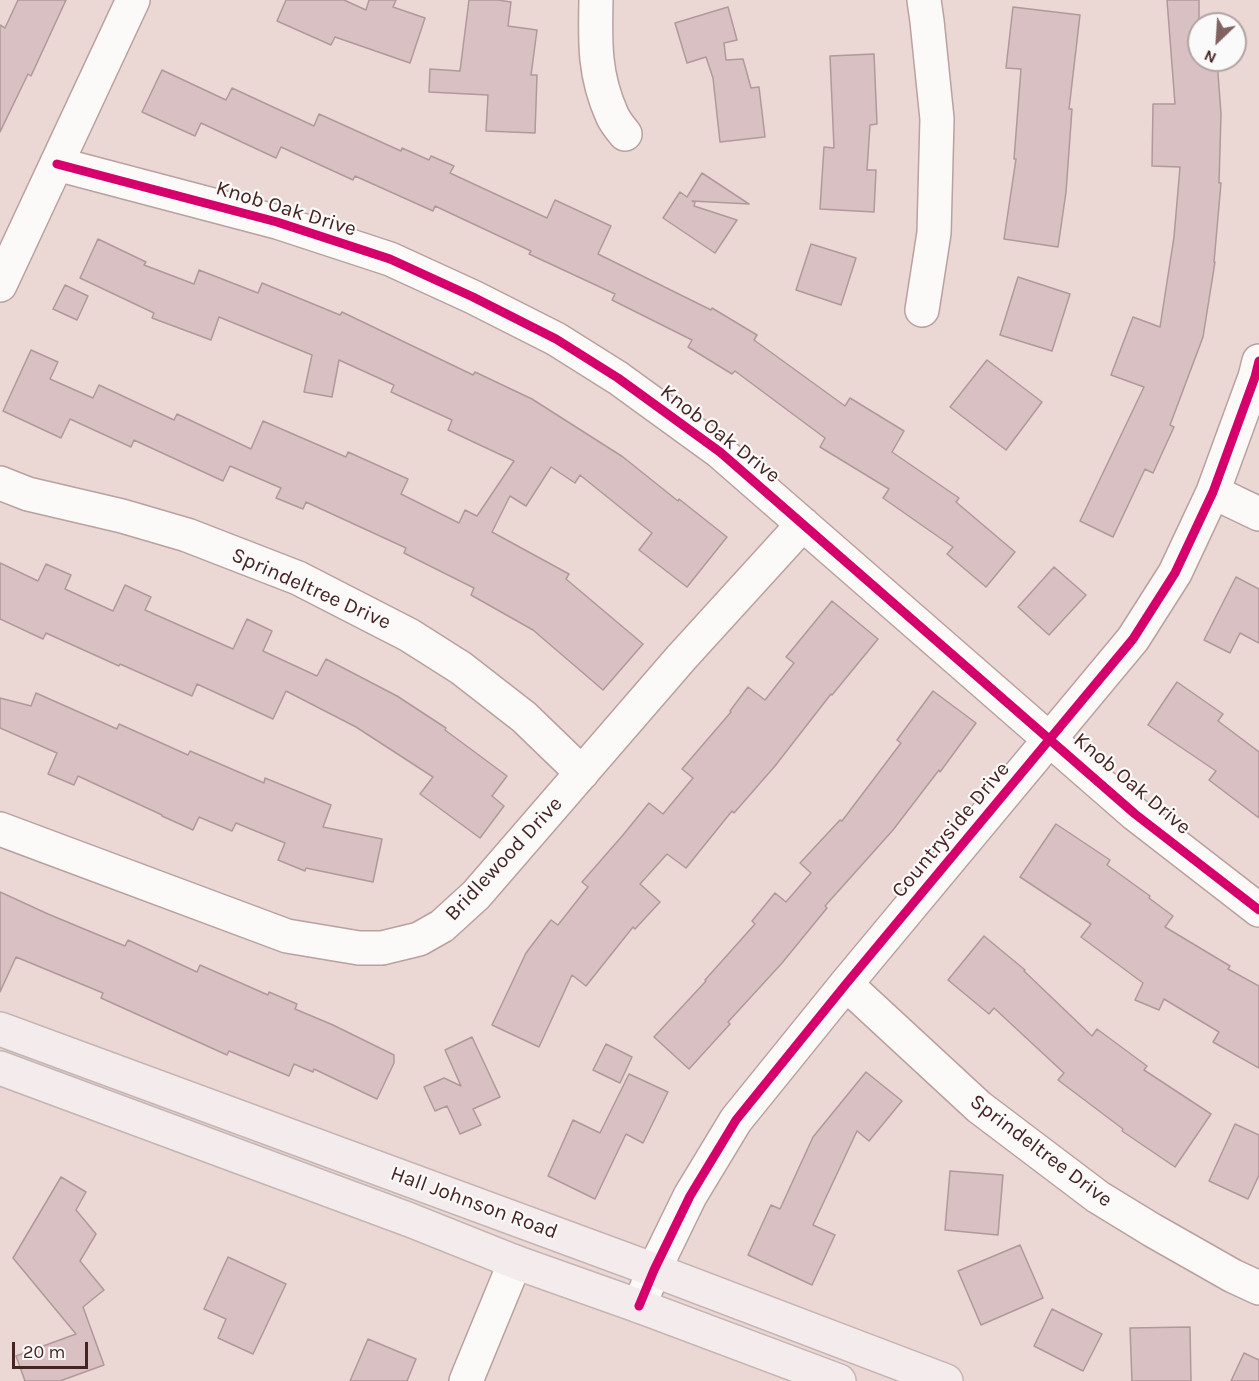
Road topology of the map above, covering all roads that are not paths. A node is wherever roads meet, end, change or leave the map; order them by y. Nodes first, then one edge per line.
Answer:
1 (133, 0) edge
2 (596, 0) edge
3 (924, 0) edge
4 (625, 135) dead end
5 (57, 164) junction
6 (0, 285) edge
7 (922, 310) dead end
8 (1259, 361) edge
9 (0, 483) edge
10 (1213, 492) junction
11 (1259, 514) edge
12 (803, 524) junction
13 (1051, 739) junction
14 (582, 773) junction
15 (0, 829) edge
16 (1259, 910) edge
17 (846, 984) junction
18 (0, 1029) edge
19 (0, 1068) edge
20 (515, 1262) junction
21 (654, 1269) junction
22 (1259, 1287) edge
23 (639, 1306) junction
24 (466, 1381) edge
25 (839, 1381) edge
26 (946, 1381) edge

1 - 5 street
2 - 4 street
3 - 7 street
5 - 6 street
5 - 12 street, Knob Oak Drive
8 - 10 street, Countryside Drive
9 - 14 street, Sprindeltree Drive
10 - 11 street
10 - 13 street, Countryside Drive
12 - 13 street, Knob Oak Drive
12 - 14 street, Bridlewood Drive
13 - 16 street, Knob Oak Drive
13 - 17 street, Countryside Drive
14 - 15 street, Bridlewood Drive
17 - 21 street, Countryside Drive
17 - 22 street, Sprindeltree Drive
18 - 21 main road, Hall Johnson Road
19 - 20 main road, Hall Johnson Road
20 - 23 main road, Hall Johnson Road
20 - 24 street
21 - 23 street, Countryside Drive
21 - 26 main road, Hall Johnson Road
23 - 25 main road, Hall Johnson Road

